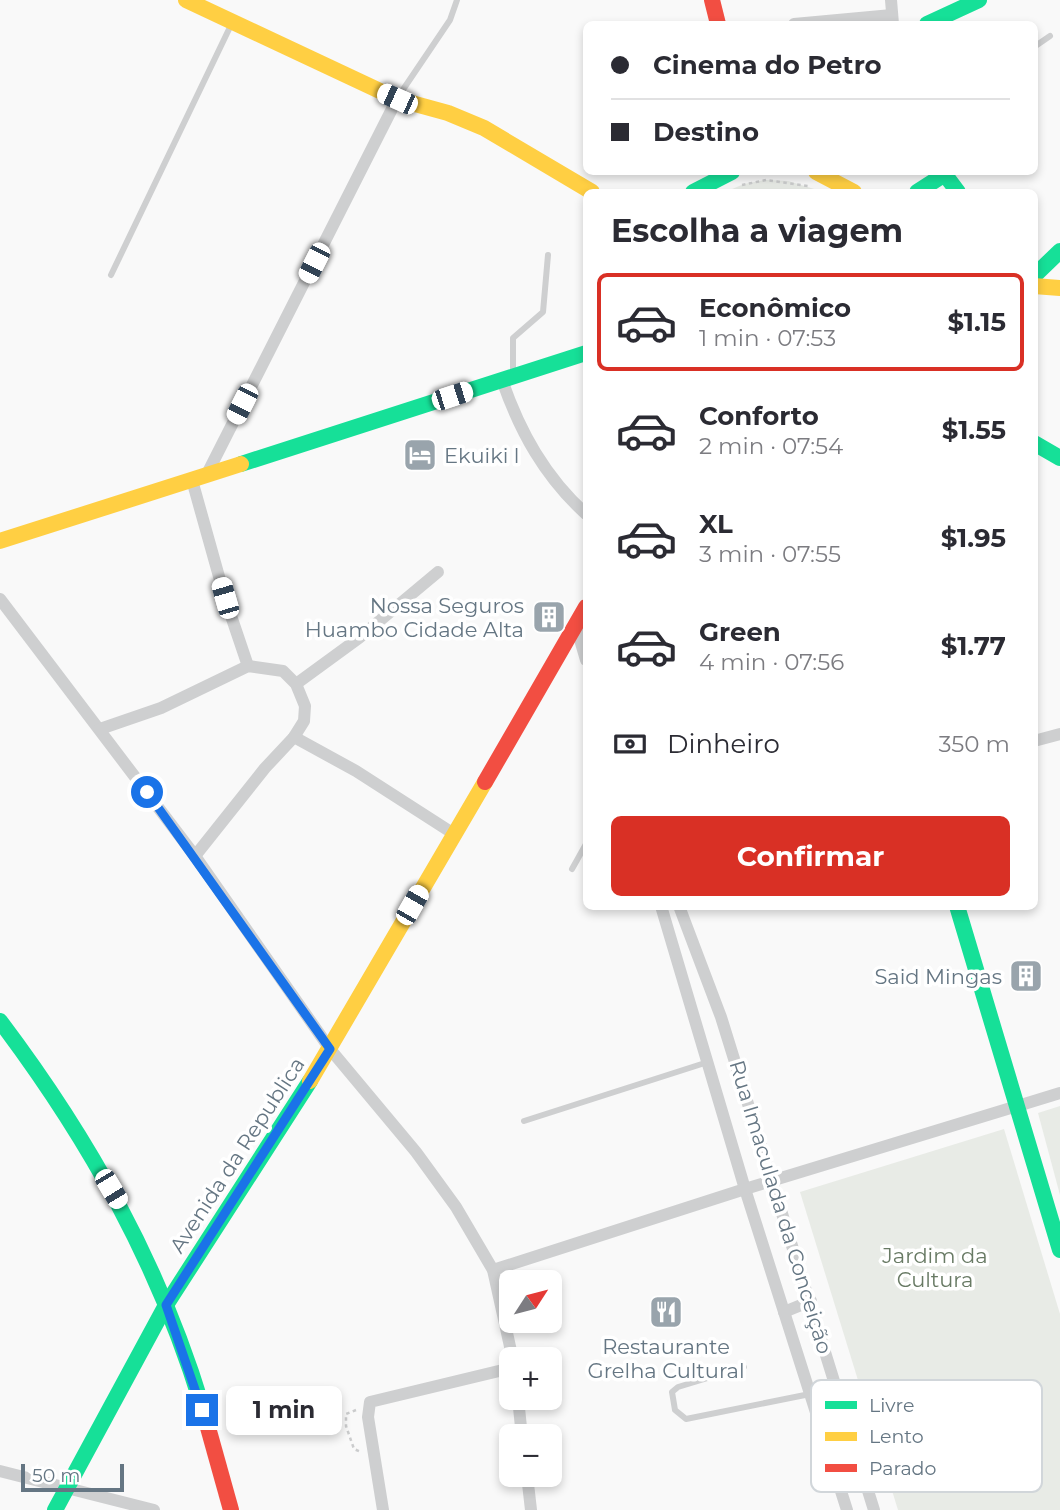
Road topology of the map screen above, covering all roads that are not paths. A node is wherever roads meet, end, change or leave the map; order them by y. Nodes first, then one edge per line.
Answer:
1 (186, 0) edge
2 (457, 0) edge
3 (712, 0) edge
4 (891, 0) edge
5 (979, 0) edge
6 (892, 20) edge
7 (717, 21) edge
8 (868, 21) edge
9 (933, 21) edge
10 (232, 23) junction
11 (1049, 36) dead end
12 (1038, 44) edge
13 (397, 99) junction
14 (714, 175) edge
15 (726, 175) edge
16 (822, 175) edge
17 (941, 175) edge
18 (587, 189) edge
19 (697, 189) edge
20 (848, 189) edge
21 (921, 189) edge
22 (1060, 251) edge
23 (548, 255) dead end
24 (1038, 272) edge
25 (111, 275) dead end
26 (1038, 286) edge
27 (1060, 288) edge
28 (583, 354) edge
29 (507, 378) junction
30 (1038, 445) edge
31 (1060, 458) edge
32 (199, 477) junction
33 (583, 511) edge
34 (0, 541) edge
35 (438, 572) dead end
36 (0, 599) edge
37 (583, 613) edge
38 (576, 626) junction
39 (583, 650) edge
40 (248, 666) junction
41 (296, 684) junction
42 (100, 729) junction
43 (1060, 734) edge
44 (294, 737) junction
45 (1038, 740) edge
46 (454, 834) junction
47 (583, 849) edge
48 (195, 856) junction
49 (572, 869) dead end
50 (662, 910) edge
51 (681, 910) edge
52 (958, 910) edge
53 (721, 1017) junction
54 (0, 1021) edge
55 (697, 1026) junction
56 (330, 1049) junction
57 (708, 1062) junction
58 (1060, 1093) edge
59 (1017, 1106) junction
60 (524, 1121) dead end
61 (771, 1181) junction
62 (745, 1189) junction
63 (1060, 1250) edge
64 (493, 1270) junction
65 (811, 1301) junction
66 (166, 1305) junction
67 (784, 1312) junction
68 (510, 1347) edge
69 (744, 1367) dead end
70 (499, 1370) edge
71 (834, 1380) edge
72 (810, 1394) junction
73 (811, 1397) edge
74 (0, 1471) edge
75 (528, 1487) edge
76 (68, 1488) junction
77 (841, 1492) edge
78 (868, 1492) edge
79 (55, 1510) edge
80 (154, 1510) edge
81 (231, 1510) edge
82 (383, 1510) edge
83 (531, 1510) edge
84 (847, 1510) edge
85 (874, 1510) edge

1 - 10 main road
2 - 13 lane
3 - 7 main road
4 - 6 street
5 - 9 main road
6 - 8 street
10 - 13 main road
10 - 25 lane
11 - 12 lane
13 - 18 main road
13 - 32 street
14 - 19 main road
15 - 19 main road
16 - 20 main road
17 - 21 main road
22 - 24 main road
23 - 29 lane
26 - 27 main road
28 - 29 main road
29 - 32 main road
29 - 33 street
30 - 31 main road
32 - 34 main road
32 - 40 street
35 - 41 street
36 - 42 street
37 - 38 main road, Avenida da Republica
38 - 39 street
38 - 46 main road, Avenida da Republica
40 - 41 street
40 - 42 street
41 - 44 street
42 - 48 street
43 - 45 street
44 - 46 street
44 - 48 street
46 - 56 main road, Avenida da Republica
47 - 49 lane
48 - 56 street
50 - 55 street, Rua Imaculada da Conceição
51 - 53 street, Rua Imaculada da Conceição
52 - 59 main road
53 - 55 street
53 - 61 street, Rua Imaculada da Conceição
54 - 66 main road
55 - 57 street, Rua Imaculada da Conceição
56 - 64 street
56 - 66 main road, Avenida da Republica
57 - 60 lane
57 - 62 street, Rua Imaculada da Conceição
58 - 59 street
59 - 61 street
59 - 63 main road
61 - 62 street
61 - 65 street, Rua Imaculada da Conceição
62 - 64 street
62 - 67 street, Rua Imaculada da Conceição
64 - 68 street
65 - 67 street
65 - 71 street, Rua Imaculada da Conceição
66 - 76 main road, Avenida da Republica
66 - 81 main road
67 - 72 street, Rua Imaculada da Conceição
69 - 72 lane
70 - 82 street
72 - 73 street, Rua Imaculada da Conceição
74 - 76 street
75 - 83 street
76 - 79 main road, Avenida da Republica
76 - 80 street
77 - 84 street, Rua Imaculada da Conceição
78 - 85 street, Rua Imaculada da Conceição

